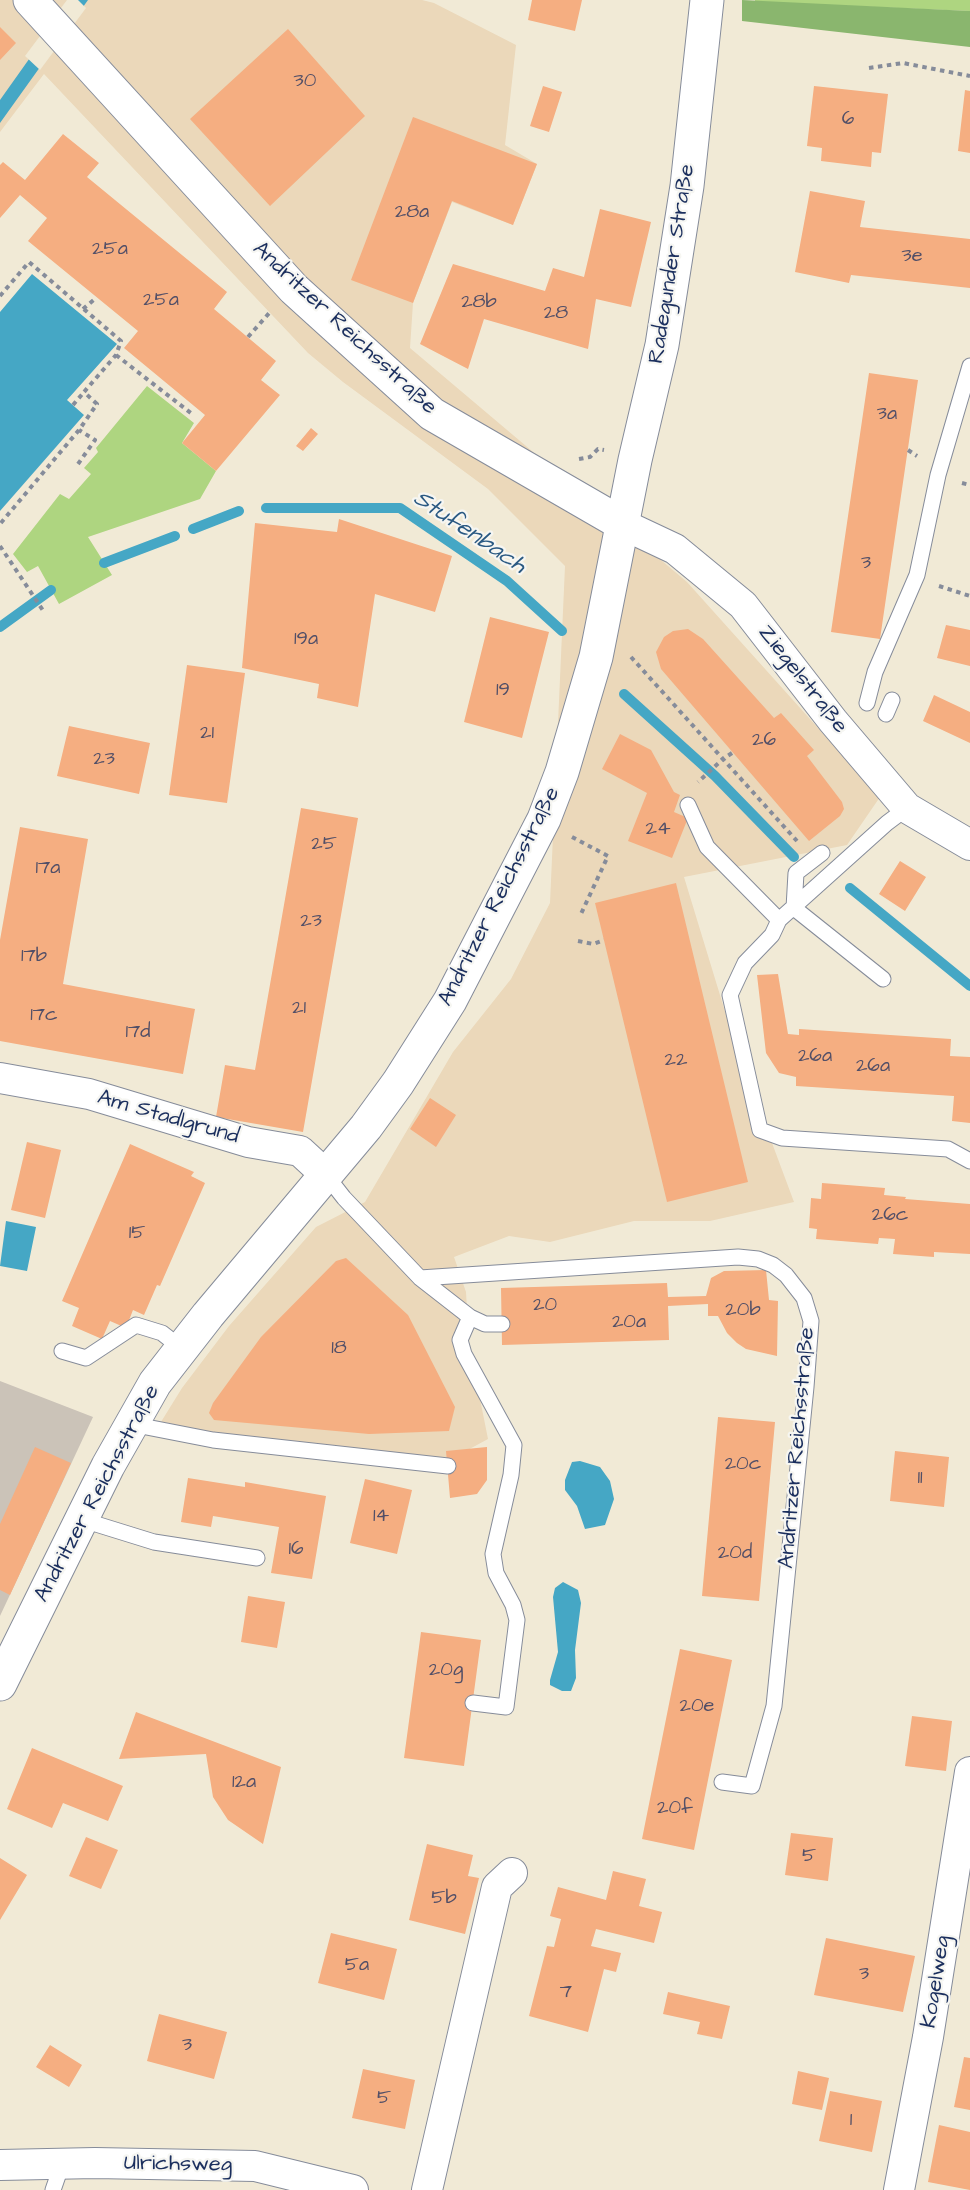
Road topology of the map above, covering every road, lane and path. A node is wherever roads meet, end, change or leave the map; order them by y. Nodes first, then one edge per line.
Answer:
1 (706, 0) edge
2 (37, 6) edge
3 (869, 68) dead end
4 (970, 76) edge
5 (0, 296) edge
6 (96, 298) dead end
7 (83, 309) junction
8 (271, 311) dead end
9 (248, 338) dead end
10 (116, 355) junction
11 (970, 366) edge
12 (84, 392) junction
13 (74, 405) dead end
14 (192, 414) dead end
15 (79, 430) junction
16 (604, 450) dead end
17 (572, 459) dead end
18 (78, 464) dead end
19 (0, 524) edge
20 (624, 525) junction
21 (0, 546) edge
22 (916, 577) junction
23 (970, 596) edge
24 (44, 612) dead end
25 (626, 651) dead end
26 (867, 703) dead end
27 (732, 753) dead end
28 (723, 759) junction
29 (704, 777) dead end
30 (688, 806) dead end
31 (907, 808) junction
32 (563, 833) dead end
33 (970, 845) edge
34 (818, 856) joint
35 (794, 908) junction
36 (580, 916) dead end
37 (780, 920) junction
38 (604, 940) dead end
39 (578, 941) dead end
40 (883, 979) dead end
41 (0, 1078) edge
42 (970, 1161) edge
43 (326, 1175) junction
44 (420, 1278) junction
45 (470, 1317) junction
46 (502, 1324) dead end
47 (181, 1348) junction
48 (62, 1351) dead end
49 (131, 1424) junction
50 (448, 1466) dead end
51 (83, 1520) junction
52 (257, 1558) dead end
53 (0, 1684) edge
54 (473, 1703) dead end
55 (970, 1772) edge
56 (722, 1782) dead end
57 (512, 1873) dead end
58 (0, 2165) edge
59 (58, 2177) edge
60 (353, 2190) edge
61 (427, 2190) edge
62 (899, 2190) edge

1 - 20 main road, Radegunder Straße
2 - 20 main road, Andritzer Reichsstraße
3 - 4 path
5 - 7 path
6 - 7 path
7 - 10 path
8 - 9 path
10 - 12 path
10 - 14 path
11 - 22 lane
12 - 13 path
12 - 15 path
15 - 18 path
15 - 19 path
16 - 17 path
20 - 31 street, Ziegelstraße
20 - 43 main road, Andritzer Reichsstraße
21 - 24 path
22 - 23 path
22 - 26 lane
25 - 28 path
27 - 28 path
28 - 29 path
28 - 34 path
30 - 37 lane
31 - 33 street, Ziegelstraße
31 - 35 lane
32 - 36 path
34 - 35 lane
35 - 37 lane
35 - 40 lane
37 - 42 lane
38 - 39 path
41 - 43 street, Am Stadlgrund
43 - 44 lane
43 - 47 main road, Andritzer Reichsstraße
44 - 45 lane
44 - 56 lane, Andritzer Reichsstraße
45 - 46 lane
45 - 54 lane
47 - 48 lane
47 - 49 main road, Andritzer Reichsstraße
49 - 50 lane
49 - 51 main road, Andritzer Reichsstraße
51 - 52 lane
51 - 53 main road, Andritzer Reichsstraße
55 - 62 street, Kogelweg
57 - 61 street
58 - 59 street, Ulrichsweg
59 - 60 street, Ulrichsweg

